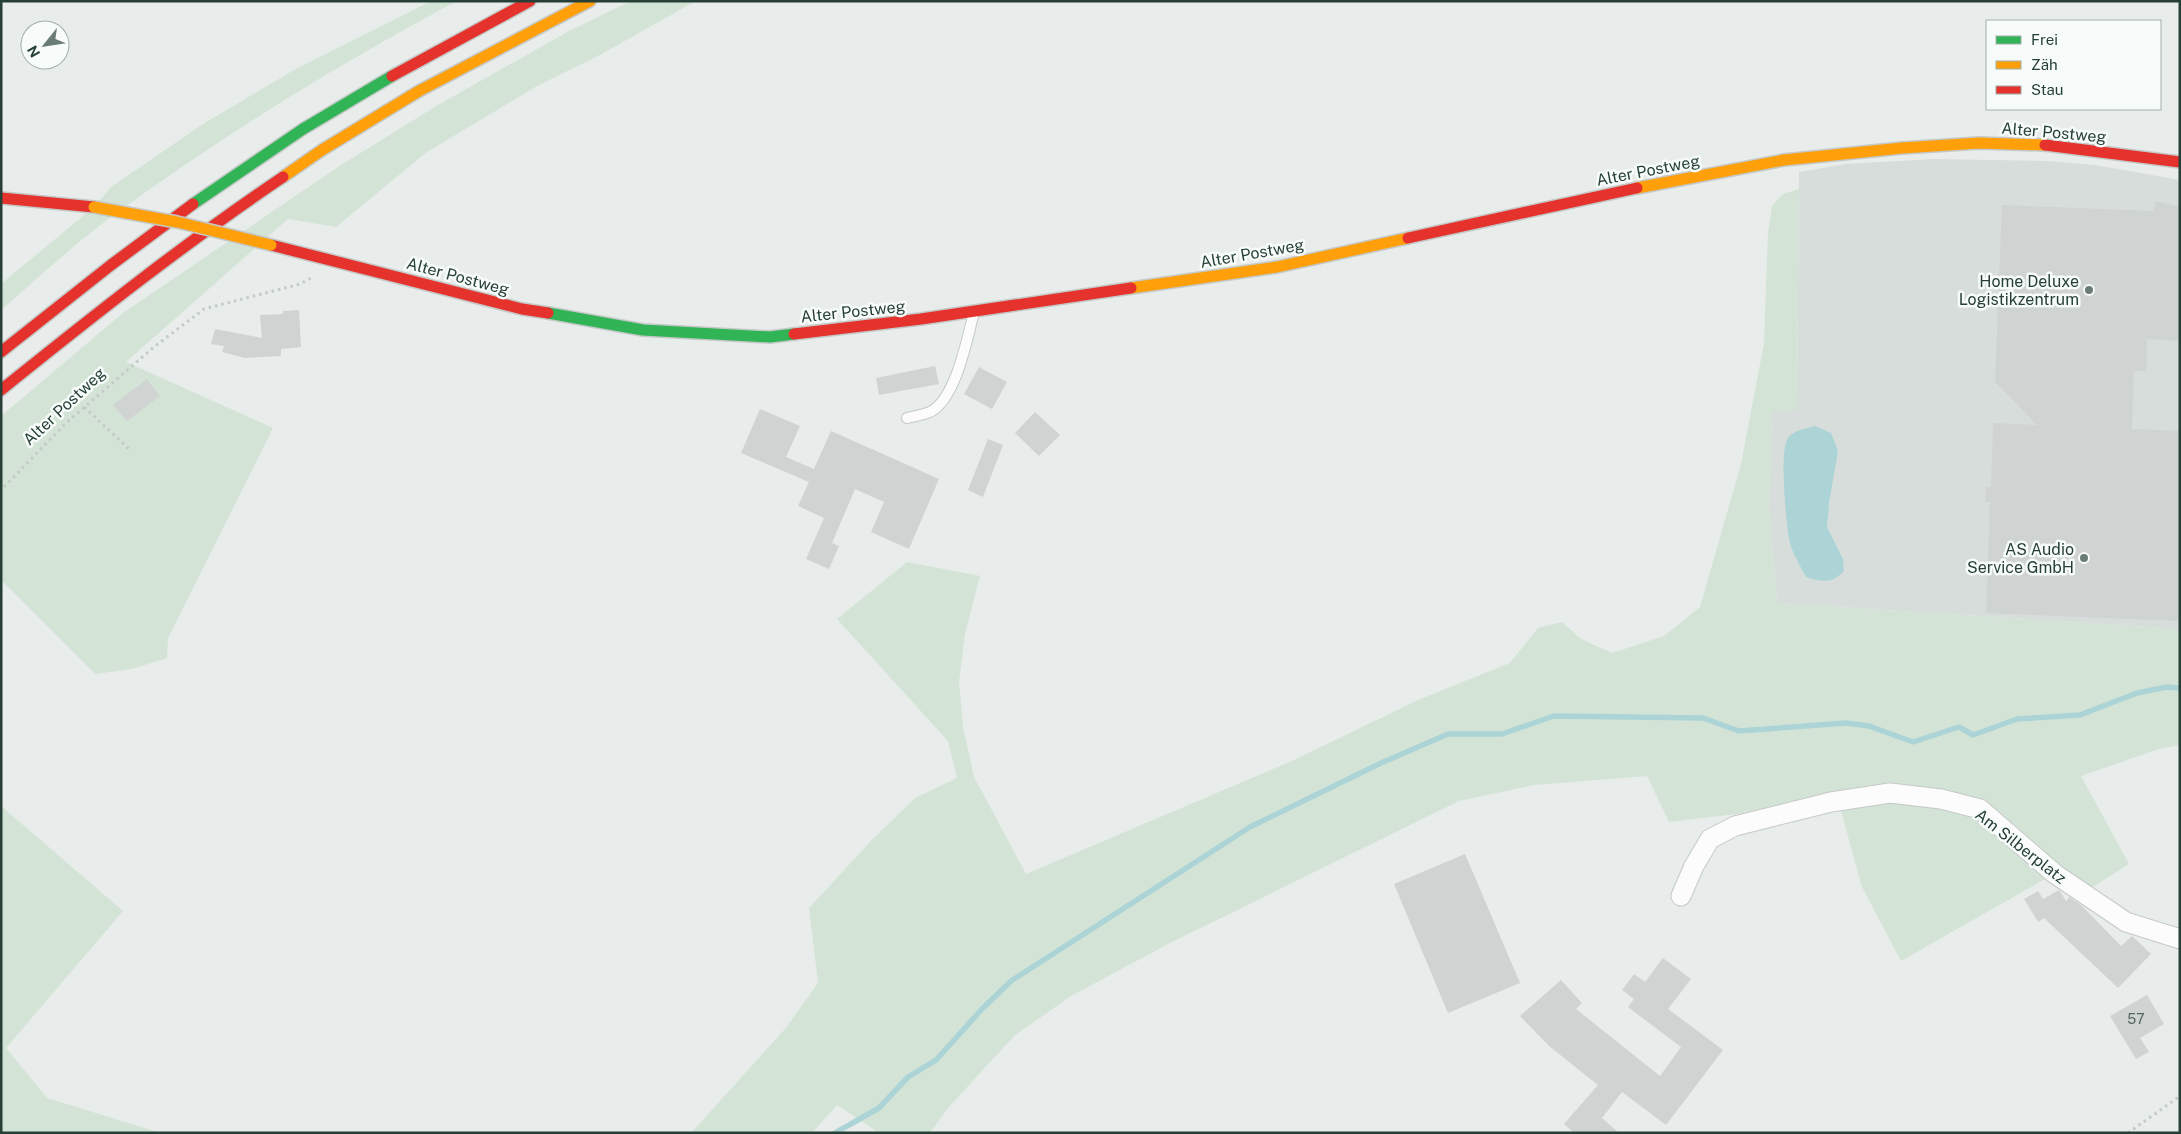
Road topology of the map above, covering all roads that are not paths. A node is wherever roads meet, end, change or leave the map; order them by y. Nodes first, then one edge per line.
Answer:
1 (530, 1) edge
2 (590, 1) edge
3 (2180, 162) edge
4 (1, 198) edge
5 (975, 312) junction
6 (1, 352) edge
7 (1, 390) edge
8 (907, 418) dead end
9 (1681, 896) dead end
10 (2180, 939) edge

1 - 6 main road
2 - 7 main road
3 - 5 main road, Alter Postweg
4 - 5 main road, Alter Postweg, bridge
5 - 8 lane
9 - 10 street, Am Silberplatz

